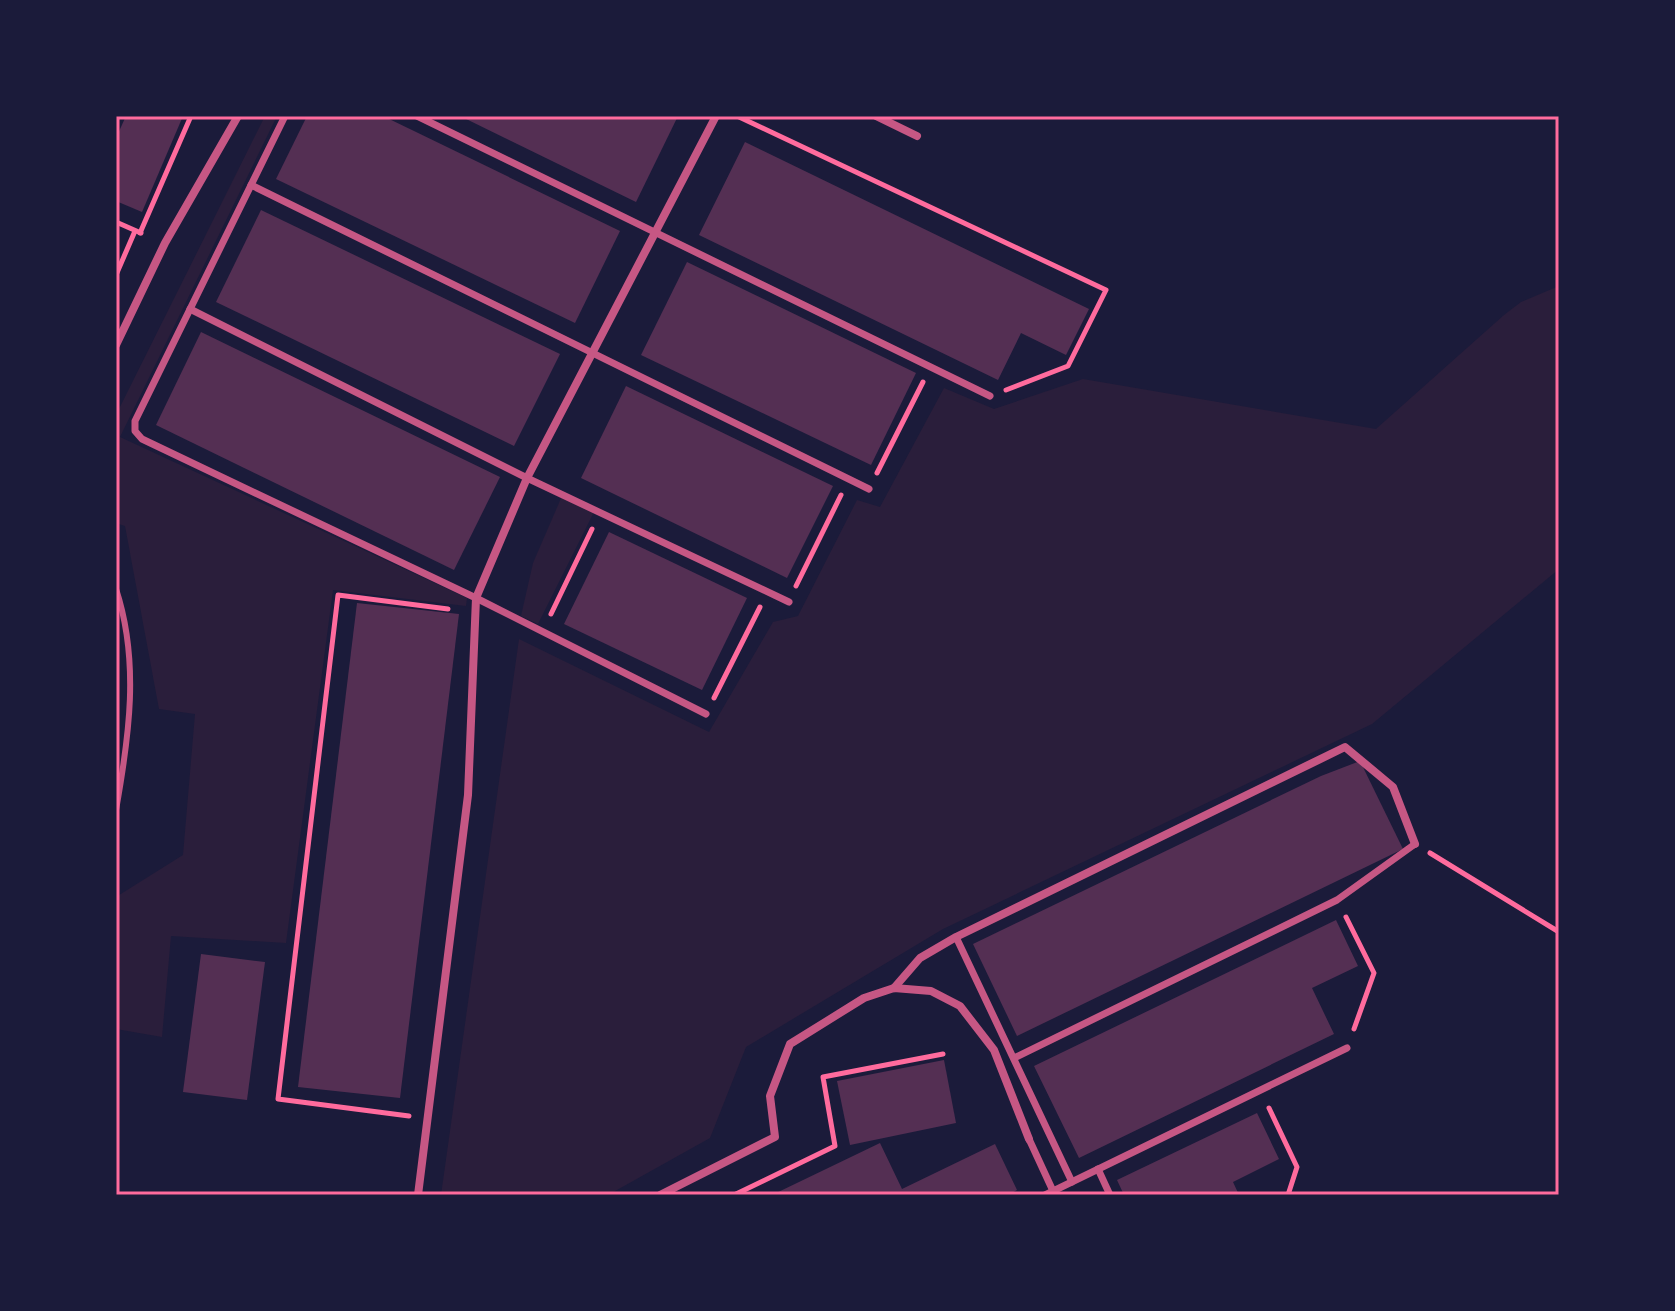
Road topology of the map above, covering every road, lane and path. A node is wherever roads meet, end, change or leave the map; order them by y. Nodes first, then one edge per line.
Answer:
1 (191, 116) edge
2 (238, 116) edge
3 (285, 116) edge
4 (417, 116) edge
5 (716, 116) edge
6 (737, 116) edge
7 (876, 116) edge
8 (917, 136) dead end
9 (251, 185) junction
10 (116, 222) edge
11 (656, 231) junction
12 (137, 232) junction
13 (165, 243) junction
14 (116, 275) edge
15 (190, 309) junction
16 (116, 345) edge
17 (592, 353) junction
18 (931, 367) junction
19 (990, 396) joint
20 (527, 478) junction
21 (848, 479) junction
22 (869, 489) joint
23 (602, 510) junction
24 (116, 589) edge
25 (768, 592) junction
26 (476, 598) junction
27 (789, 602) joint
28 (477, 612) junction
29 (543, 631) junction
30 (706, 714) joint
31 (116, 810) edge
32 (1415, 844) junction
33 (1337, 900) junction
34 (1559, 932) edge
35 (956, 937) junction
36 (894, 988) junction
37 (1347, 1048) joint
38 (943, 1054) dead end
39 (1014, 1058) junction
40 (1261, 1090) junction
41 (427, 1118) junction
42 (1029, 1139) joint
43 (1098, 1169) junction
44 (1072, 1182) junction
45 (1053, 1191) junction
46 (418, 1195) edge
47 (660, 1195) edge
48 (734, 1195) edge
49 (1045, 1195) edge
50 (1110, 1195) edge
51 (1288, 1195) edge

1 - 12 path
2 - 13 street
3 - 9 street
4 - 11 street
5 - 11 street
6 - 19 path
7 - 8 street
9 - 15 street
9 - 17 street
10 - 12 path
11 - 17 street
11 - 18 street
12 - 13 path
12 - 14 path
13 - 16 street
15 - 20 street
15 - 26 street
17 - 20 street
17 - 21 street
18 - 19 street
18 - 22 path
20 - 23 street
20 - 26 street
21 - 22 street
21 - 27 path
23 - 25 street
23 - 29 path
24 - 31 lane
25 - 27 street
25 - 30 path
26 - 28 street
26 - 29 street
28 - 41 street
28 - 41 path
29 - 30 street
32 - 33 street
32 - 34 path
32 - 35 street
33 - 37 path
33 - 39 street
35 - 36 street
35 - 39 street
36 - 42 street
36 - 47 street
37 - 40 street
38 - 48 path
39 - 44 street
40 - 43 street
40 - 51 path
41 - 46 street
42 - 45 street
43 - 44 street
43 - 50 street
44 - 45 street
45 - 49 street

